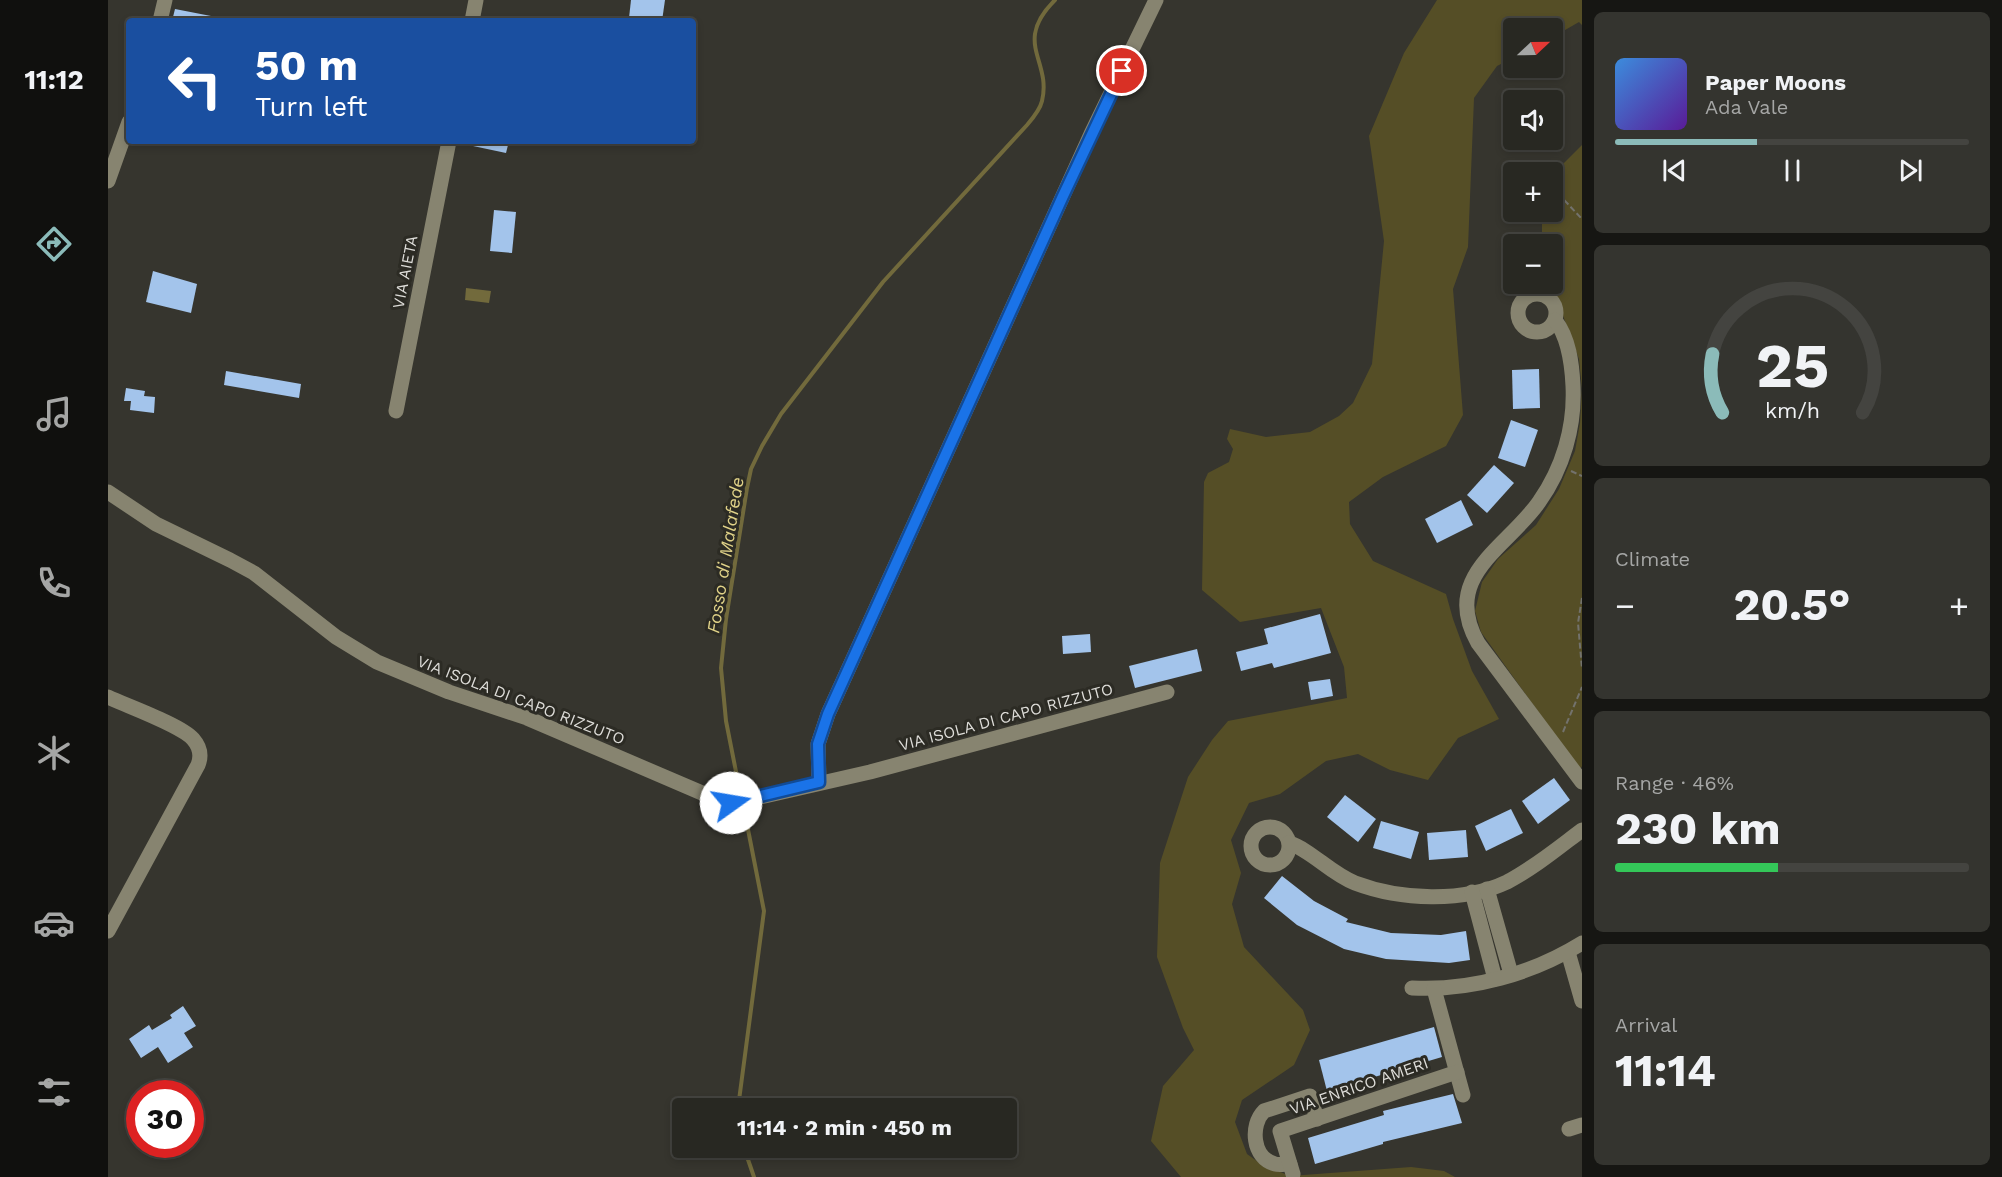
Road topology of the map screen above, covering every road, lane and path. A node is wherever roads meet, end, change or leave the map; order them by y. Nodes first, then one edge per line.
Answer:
1 (165, 0) edge
2 (476, 0) edge
3 (1156, 0) edge
4 (161, 18) edge
5 (473, 18) edge
6 (126, 128) edge
7 (447, 144) edge
8 (113, 156) edge
9 (108, 181) edge
10 (1563, 199) edge
11 (1582, 219) edge
12 (1555, 320) dead end
13 (396, 411) dead end
14 (108, 492) edge
15 (1582, 598) edge
16 (1582, 669) edge
17 (1582, 687) edge
18 (1167, 692) dead end
19 (108, 697) edge
20 (1556, 747) junction
21 (819, 782) junction
22 (1582, 783) edge
23 (1582, 830) edge
24 (1289, 843) dead end
25 (1487, 889) junction
26 (1472, 892) junction
27 (108, 931) edge
28 (1582, 943) edge
29 (1568, 952) junction
30 (1511, 974) junction
31 (1496, 979) junction
32 (1412, 988) dead end
33 (1434, 989) junction
34 (1582, 1001) edge
35 (1457, 1072) junction
36 (1463, 1095) dead end
37 (1317, 1119) junction

1 - 4 street
2 - 5 street
3 - 21 street
6 - 8 street
7 - 13 street, VIA AIETA
8 - 9 street
10 - 11 path
12 - 20 street
14 - 21 street, VIA ISOLA DI CAPO RIZZUTO
15 - 16 path
17 - 20 path
18 - 21 street, VIA ISOLA DI CAPO RIZZUTO
19 - 27 street
20 - 22 street
23 - 25 street
24 - 26 street
25 - 26 street
25 - 30 street
26 - 31 street
28 - 29 street
29 - 30 street
29 - 34 street
30 - 31 street
31 - 33 street
32 - 33 street
33 - 35 street
35 - 36 street
35 - 37 street, VIA ENRICO AMERI
37 - 37 street, VIA ENRICO AMERI

